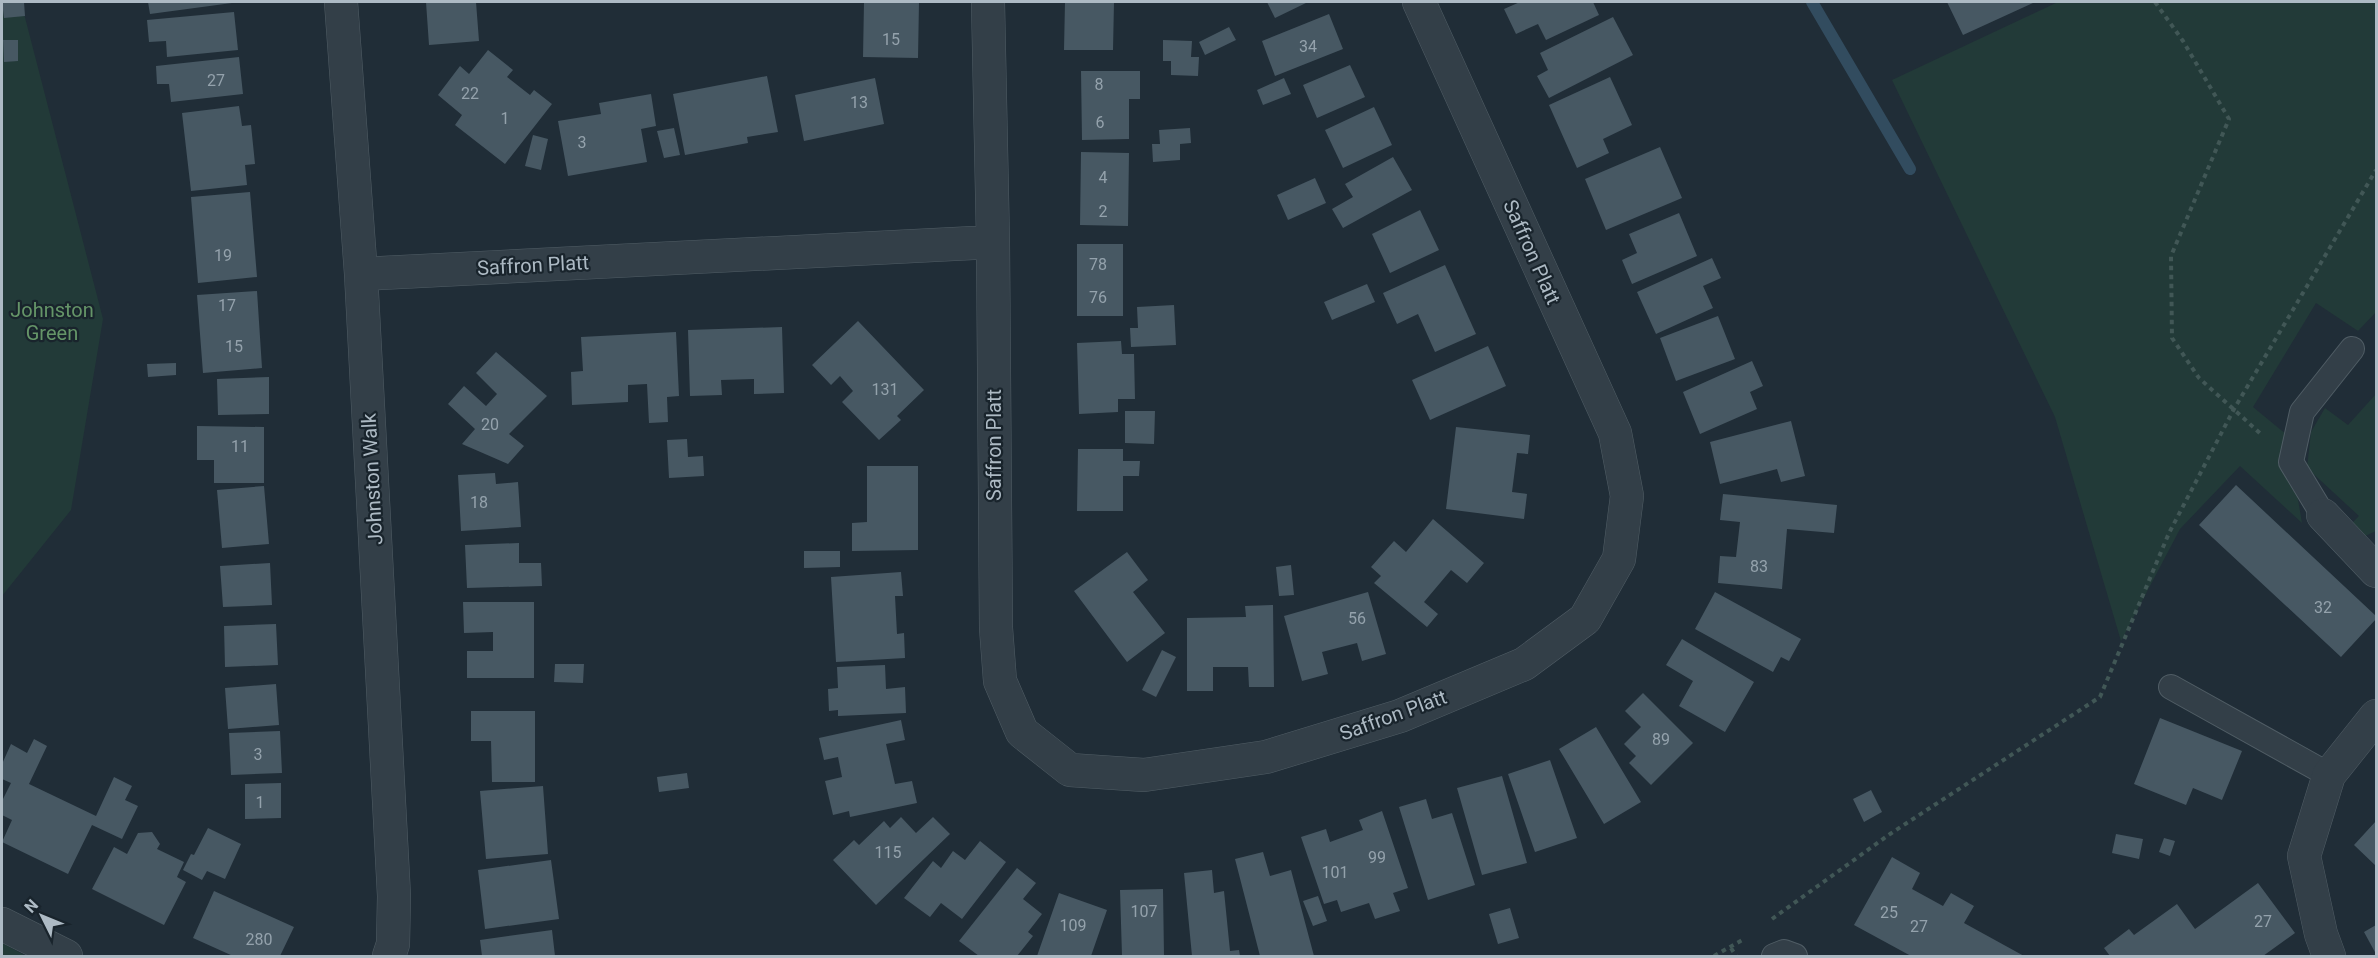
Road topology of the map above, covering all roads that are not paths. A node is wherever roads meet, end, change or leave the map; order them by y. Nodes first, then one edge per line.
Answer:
1 (341, 2) edge
2 (988, 2) edge
3 (1419, 2) edge
4 (993, 242) junction
5 (361, 274) junction
6 (2352, 349) dead end
7 (2323, 515) joint
8 (2376, 571) edge
9 (2171, 687) dead end
10 (2376, 716) edge
11 (2329, 775) junction
12 (2, 924) edge
13 (66, 957) edge
14 (389, 957) edge
15 (1774, 957) edge
16 (1795, 957) edge
17 (2329, 957) edge

1 - 5 street, Johnston Walk
2 - 4 street, Saffron Platt
3 - 4 street, Saffron Platt
4 - 5 street, Saffron Platt
5 - 14 street, Johnston Walk
6 - 7 lane
7 - 8 street
9 - 11 lane
10 - 11 street
11 - 17 street
12 - 13 street
15 - 16 lane

